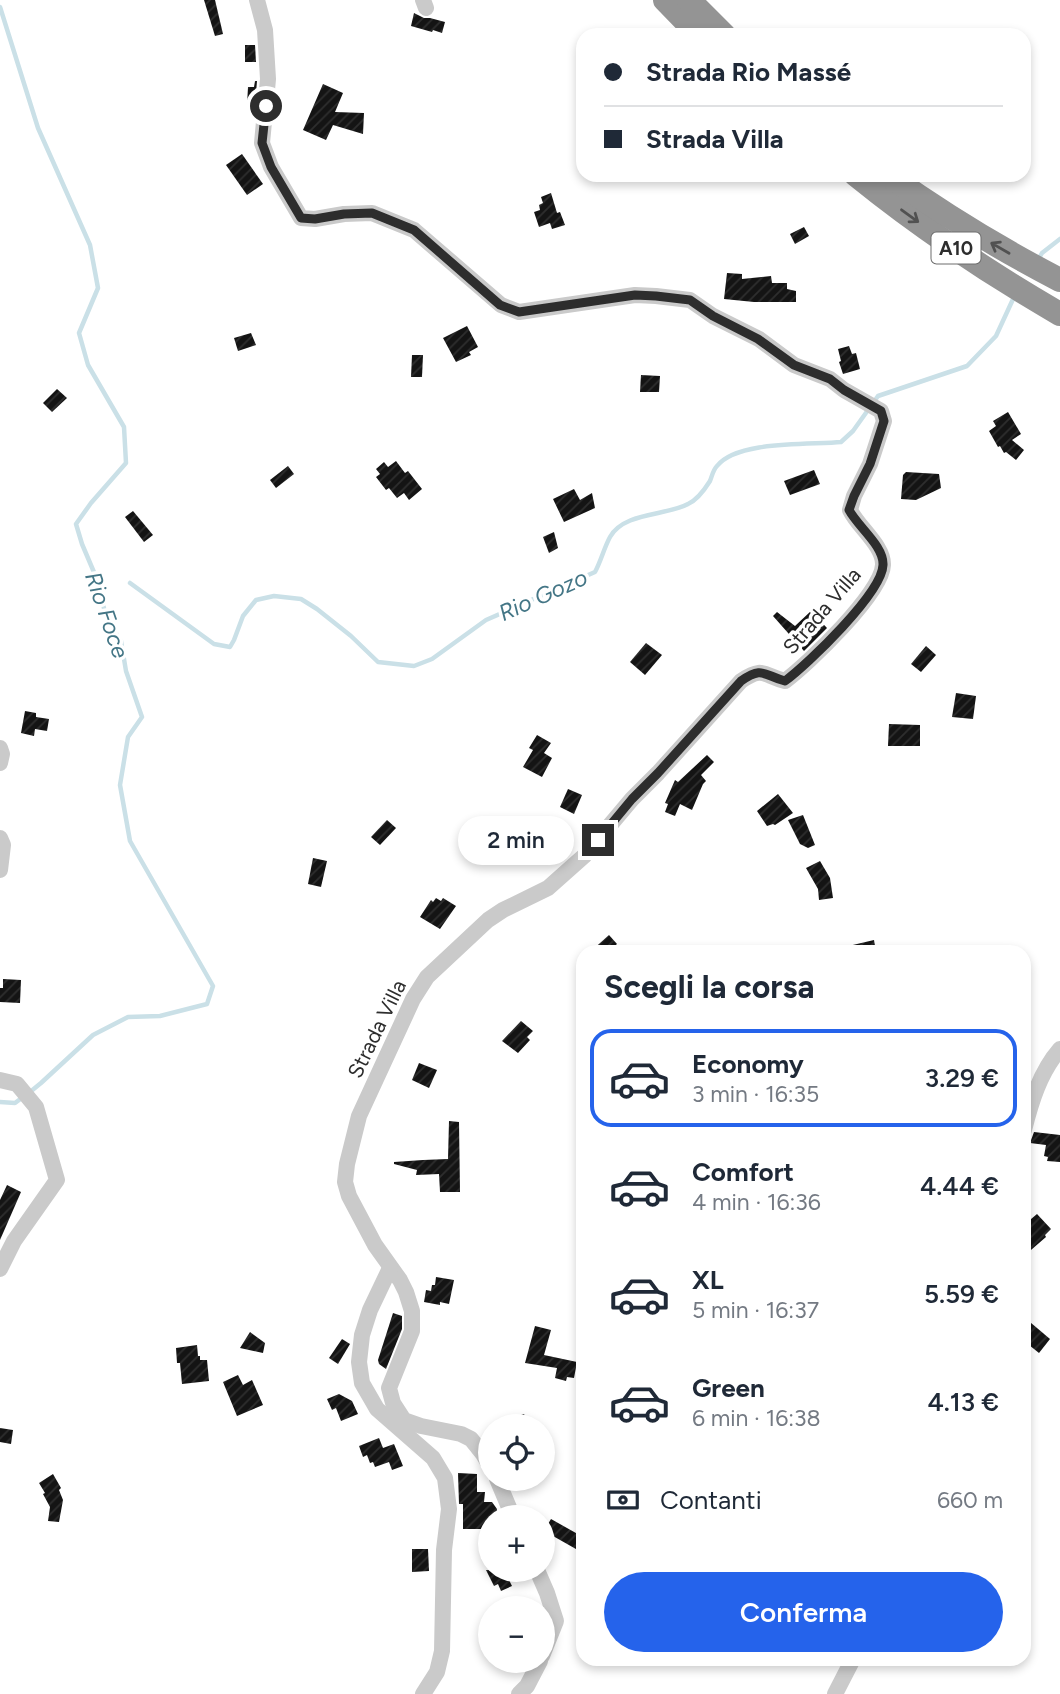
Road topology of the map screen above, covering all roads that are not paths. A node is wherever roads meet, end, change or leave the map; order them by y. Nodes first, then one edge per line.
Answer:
1 (257, 0) edge
2 (665, 0) edge
3 (689, 0) edge
4 (692, 28) edge
5 (717, 28) edge
6 (865, 182) edge
7 (898, 182) edge
8 (1060, 280) edge
9 (1060, 314) edge
10 (0, 748) edge
11 (0, 763) edge
12 (0, 838) edge
13 (0, 870) edge
14 (1060, 1049) edge
15 (0, 1080) edge
16 (1031, 1104) edge
17 (390, 1268) junction
18 (0, 1269) edge
19 (397, 1420) junction
20 (478, 1447) edge
21 (849, 1666) edge
22 (534, 1673) edge
23 (423, 1694) edge
24 (519, 1694) edge
25 (835, 1694) edge

1 - 17 street, Strada Villa
2 - 4 highway
3 - 5 highway
6 -> 9 highway, A10
8 -> 7 highway, A10
10 - 11 street
12 - 13 street
14 - 16 street
15 - 18 street
17 - 19 street, Strada Villa
17 - 19 street
19 - 20 street
19 - 23 street
21 - 25 street
22 - 24 street

